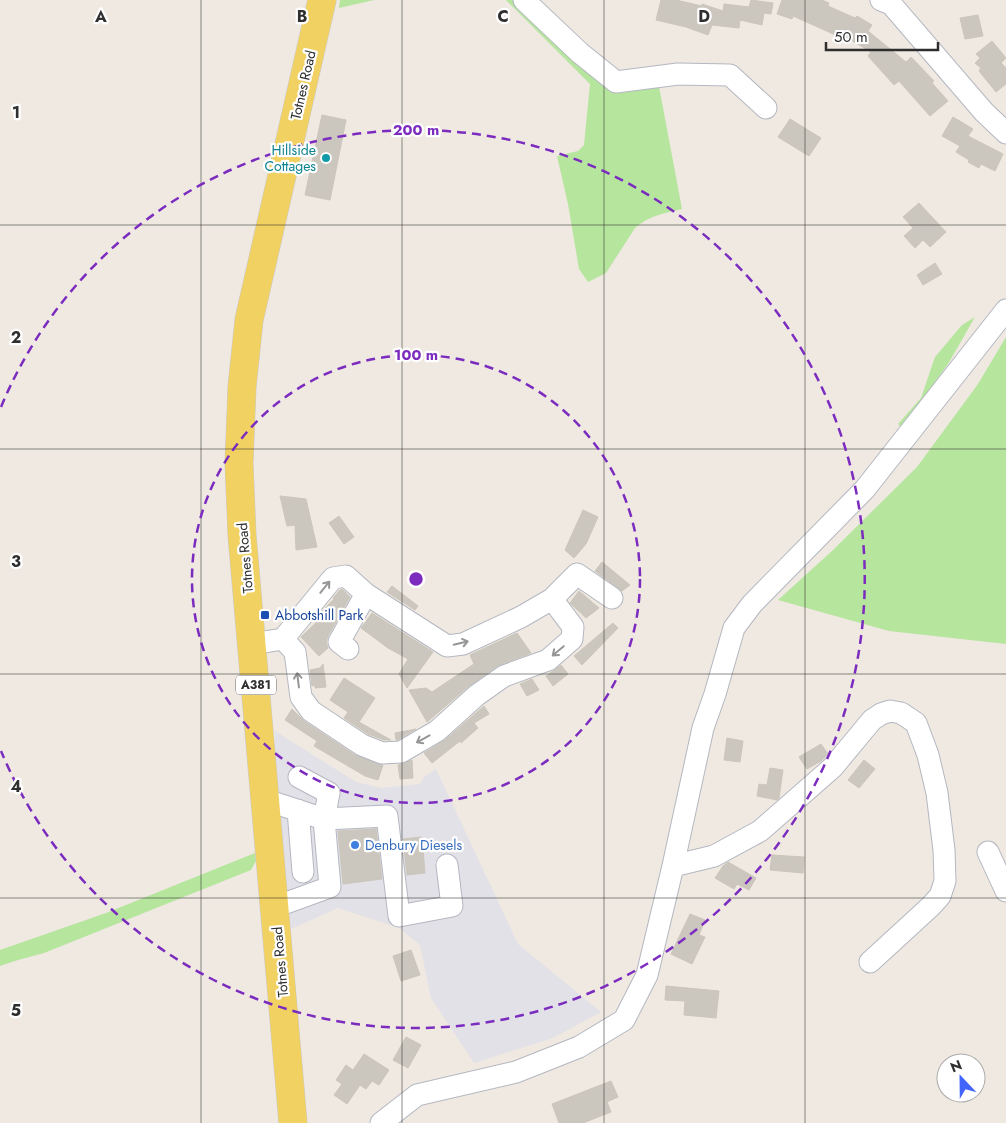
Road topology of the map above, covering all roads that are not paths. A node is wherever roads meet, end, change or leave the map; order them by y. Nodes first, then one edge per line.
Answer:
1 (322, 0) edge
2 (524, 0) edge
3 (881, 0) edge
4 (766, 108) dead end
5 (1006, 133) edge
6 (1006, 310) edge
7 (366, 594) junction
8 (612, 598) dead end
9 (552, 599) junction
10 (284, 639) junction
11 (252, 644) junction
12 (348, 649) dead end
13 (299, 777) dead end
14 (266, 800) junction
15 (298, 810) junction
16 (324, 819) junction
17 (988, 852) dead end
18 (447, 864) dead end
19 (673, 866) junction
20 (302, 872) dead end
21 (1006, 891) edge
22 (275, 907) junction
23 (870, 962) dead end
24 (293, 1123) edge
25 (381, 1123) edge

1 - 11 main road, Totnes Road / A381
2 - 4 street
3 - 5 street
6 - 19 street
7 -> 9 street
10 -> 7 street
7 - 12 street
8 - 9 street
9 -> 10 street
10 - 11 street
11 - 14 main road, Totnes Road / A381
13 - 16 street
14 - 15 street
14 - 22 main road, Totnes Road / A381
15 - 16 street
15 - 20 street
16 - 18 street
16 - 22 street
17 - 21 street
19 - 23 street
19 - 25 street
22 - 24 main road, Totnes Road / A381

